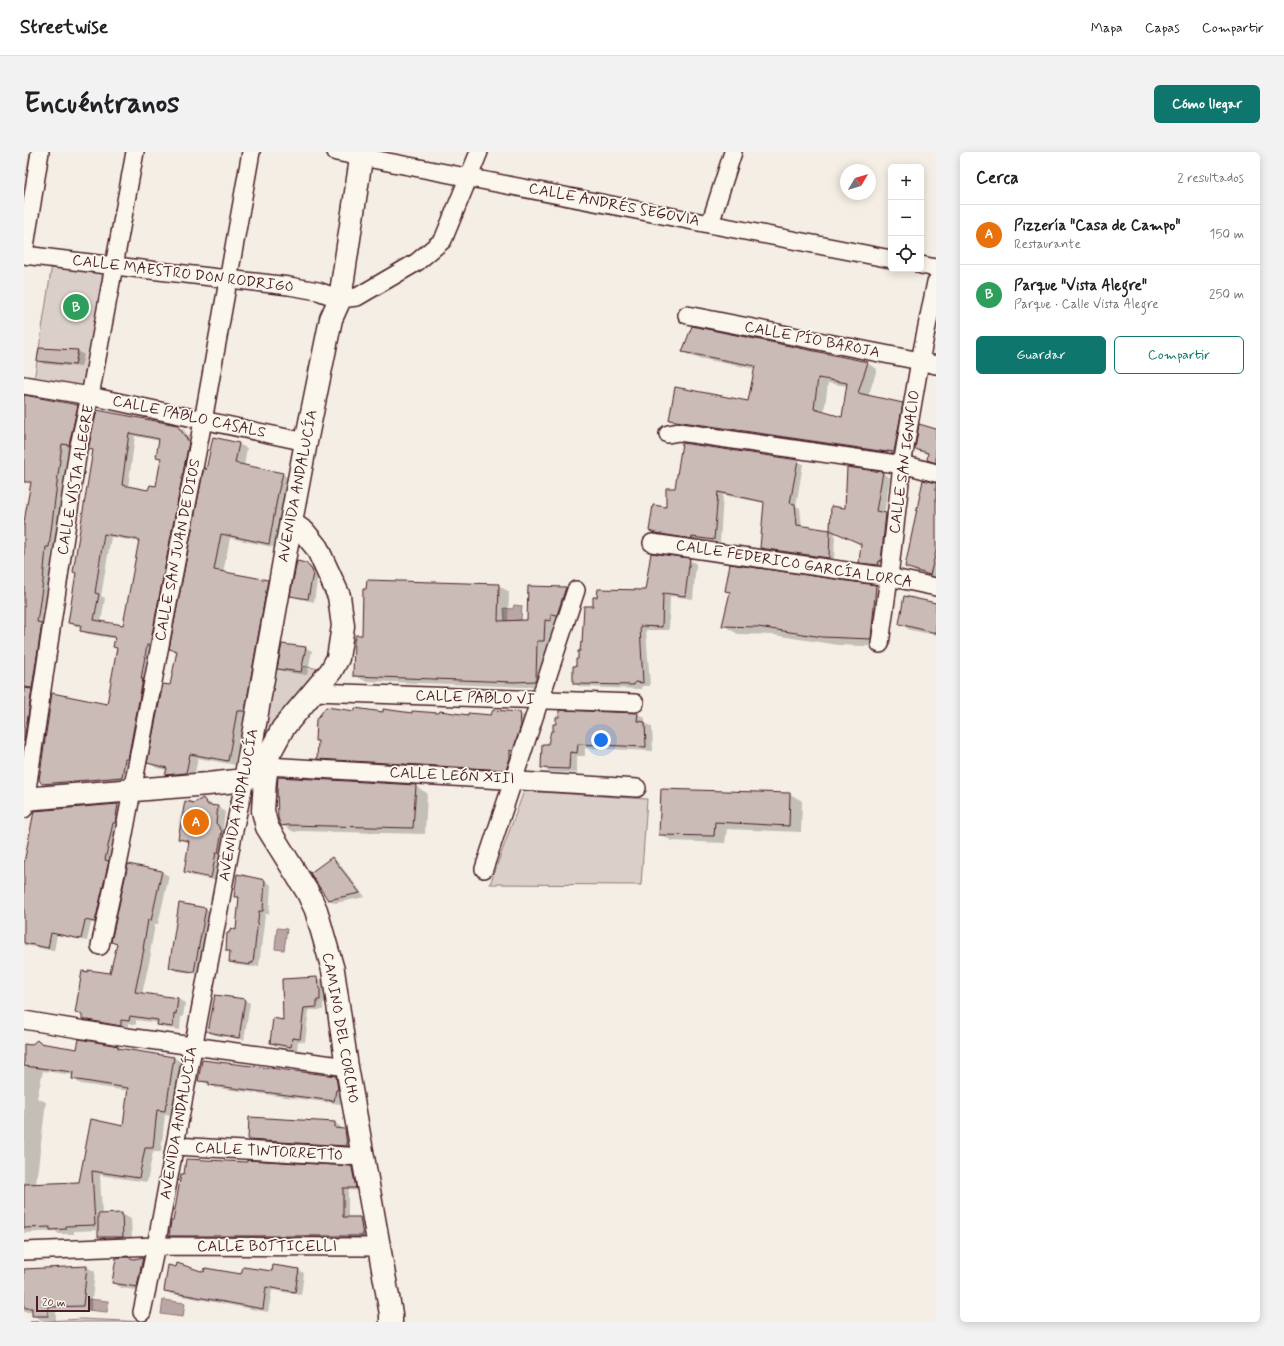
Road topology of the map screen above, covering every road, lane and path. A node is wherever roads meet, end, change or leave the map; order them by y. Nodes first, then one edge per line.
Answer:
1 (40, 152) edge
2 (135, 152) edge
3 (251, 152) edge
4 (336, 152) edge
5 (479, 152) edge
6 (733, 152) edge
7 (361, 154) edge
8 (468, 178) junction
9 (710, 224) junction
10 (24, 254) edge
11 (888, 258) edge
12 (115, 266) junction
13 (924, 266) edge
14 (936, 268) edge
15 (228, 279) junction
16 (936, 282) edge
17 (340, 299) junction
18 (687, 315) dead end
19 (928, 363) edge
20 (24, 385) edge
21 (90, 396) junction
22 (203, 421) junction
23 (668, 434) dead end
24 (306, 442) junction
25 (902, 465) junction
26 (936, 473) edge
27 (291, 522) junction
28 (652, 543) dead end
29 (889, 577) junction
30 (936, 587) edge
31 (576, 590) dead end
32 (880, 644) dead end
33 (314, 692) junction
34 (540, 700) junction
35 (635, 703) dead end
36 (267, 766) junction
37 (245, 780) junction
38 (514, 780) junction
39 (637, 788) dead end
40 (132, 790) junction
41 (25, 802) edge
42 (484, 868) dead end
43 (100, 946) dead end
44 (24, 1020) edge
45 (193, 1045) junction
46 (347, 1067) junction
47 (175, 1146) junction
48 (363, 1157) junction
49 (156, 1246) junction
50 (378, 1247) junction
51 (24, 1251) edge
52 (142, 1312) dead end
53 (391, 1322) edge

1 - 10 street
2 - 12 street, CALLE VISTA ALEGRE
3 - 15 street, CALLE SAN JUAN DE DIOS
4 - 7 street, CALLE ANDRÉS SEGOVIA
5 - 8 street
6 - 9 street
7 - 8 street, CALLE ANDRÉS SEGOVIA
7 - 17 street, AVENIDA ANDALUCÍA
8 - 9 street, CALLE ANDRÉS SEGOVIA
8 - 17 street
9 - 11 street, CALLE ANDRÉS SEGOVIA
10 - 12 street, CALLE MAESTRO DON RODRIGO
12 - 15 street, CALLE MAESTRO DON RODRIGO
12 - 21 street, CALLE VISTA ALEGRE
13 - 14 street
15 - 17 street, CALLE MAESTRO DON RODRIGO
15 - 22 street, CALLE SAN JUAN DE DIOS
16 - 19 street, CALLE SAN IGNACIO
17 - 24 street, AVENIDA ANDALUCÍA
18 - 19 street, CALLE PÍO BAROJA
19 - 25 street, CALLE SAN IGNACIO
20 - 21 street, CALLE PABLO CASALS
21 - 22 street, CALLE PABLO CASALS
21 - 41 street, CALLE VISTA ALEGRE
22 - 24 street, CALLE PABLO CASALS
22 - 40 street, CALLE SAN JUAN DE DIOS
23 - 25 street
24 - 27 street, AVENIDA ANDALUCÍA
25 - 26 street
25 - 29 street, CALLE SAN IGNACIO
27 - 33 street, CAMINO DEL CORCHO
27 - 37 street, AVENIDA ANDALUCÍA
28 - 29 street, CALLE FEDERICO GARCÍA LORCA
29 - 30 street, CALLE FEDERICO GARCÍA LORCA
29 - 32 street, CALLE SAN IGNACIO
31 - 34 street
33 - 34 street, CALLE PABLO VI
33 - 36 street, CAMINO DEL CORCHO
34 - 35 street, CALLE PABLO VI
34 - 38 street
36 - 38 street, CALLE LEÓN XIII
36 - 46 street, CAMINO DEL CORCHO
37 - 40 street
37 - 45 street, AVENIDA ANDALUCÍA
38 - 39 street, CALLE LEÓN XIII
38 - 42 street
40 - 41 street
40 - 43 street, CALLE SAN JUAN DE DIOS
44 - 45 street
45 - 46 street
45 - 47 street, AVENIDA ANDALUCÍA
46 - 48 street, CAMINO DEL CORCHO
47 - 48 street, CALLE TINTORRETTO
47 - 49 street, AVENIDA ANDALUCÍA
48 - 50 street, CAMINO DEL CORCHO
49 - 50 street, CALLE BOTTICELLI
49 - 51 street, CALLE BOTTICELLI
49 - 52 street, AVENIDA ANDALUCÍA
50 - 53 street, CAMINO DEL CORCHO

